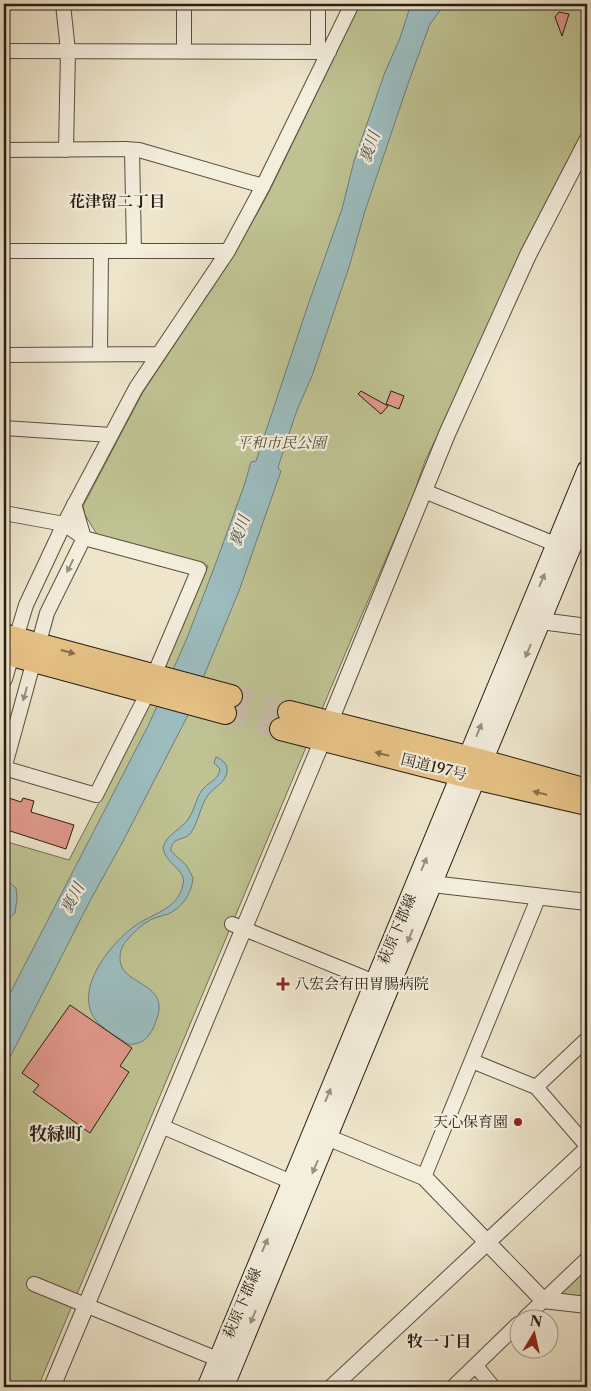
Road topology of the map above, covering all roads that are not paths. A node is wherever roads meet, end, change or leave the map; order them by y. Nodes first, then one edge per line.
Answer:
1 (63, 4) edge
2 (184, 4) edge
3 (318, 4) edge
4 (352, 4) edge
5 (4, 51) edge
6 (68, 51) junction
7 (184, 52) junction
8 (324, 52) junction
9 (587, 141) edge
10 (4, 150) edge
11 (66, 150) junction
12 (132, 150) junction
13 (263, 186) junction
14 (4, 251) edge
15 (102, 251) junction
16 (134, 251) junction
17 (228, 251) junction
18 (100, 354) junction
19 (159, 354) junction
20 (4, 355) edge
21 (4, 428) edge
22 (111, 435) junction
23 (587, 470) edge
24 (424, 491) junction
25 (74, 504) junction
26 (587, 509) edge
27 (4, 513) edge
28 (64, 524) junction
29 (84, 538) junction
30 (563, 548) junction
31 (534, 618) junction
32 (587, 628) edge
33 (9, 645) edge
34 (36, 653) junction
35 (4, 679) edge
36 (157, 685) junction
37 (228, 704) tunnel mouth
38 (285, 720) tunnel mouth
39 (327, 730) junction
40 (472, 768) junction
41 (4, 769) edge
42 (587, 790) edge
43 (587, 804) edge
44 (432, 884) junction
45 (539, 896) junction
46 (587, 902) edge
47 (238, 926) junction
48 (382, 985) junction
49 (587, 1039) edge
50 (472, 1062) junction
51 (536, 1087) junction
52 (161, 1126) junction
53 (320, 1134) junction
54 (587, 1148) edge
55 (424, 1177) junction
56 (299, 1186) junction
57 (487, 1243) junction
58 (587, 1259) edge
59 (34, 1284) dead end
60 (543, 1300) junction
61 (86, 1304) junction
62 (587, 1305) edge
63 (535, 1308) edge
64 (508, 1334) edge
65 (226, 1363) junction
66 (476, 1366) junction
67 (340, 1385) edge
68 (52, 1387) edge
69 (206, 1387) edge
70 (224, 1387) edge
71 (452, 1387) edge
72 (494, 1387) edge

1 - 6 street
2 - 7 street
3 - 8 street
4 - 8 street
5 - 6 street
6 - 7 street
6 - 11 street
7 - 8 street
8 - 13 street
9 - 24 street
10 - 11 street
11 - 12 street
12 - 13 street
12 - 16 street
13 - 17 street
14 - 15 street
15 - 16 street
15 - 18 street
16 - 17 street
17 - 19 street
18 - 19 street
18 - 20 street
19 - 22 street
21 - 22 street
22 - 25 street
23 - 30 main road, 萩原下郡線
24 - 30 street
24 - 39 street
25 - 28 street
25 - 29 street
26 - 30 main road, 萩原下郡線
27 - 28 street
28 - 29 street
28 - 33 street
29 -> 34 street
29 - 36 street
30 - 31 main road, 萩原下郡線
31 - 32 street
31 - 40 main road, 萩原下郡線
33 - 34 highway
33 - 35 street
34 - 36 highway
34 -> 41 street
36 - 37 highway
36 - 41 street
38 - 39 highway, 国道197号
39 - 40 highway, 国道197号
39 - 47 street
40 - 42 highway, 国道197号
43 -> 40 highway, 国道197号
40 - 44 main road, 萩原下郡線
48 -> 40 main road, 萩原下郡線
44 - 45 street
44 -> 48 main road, 萩原下郡線
45 - 46 street
45 - 50 street
47 - 48 street
47 - 52 street
48 - 53 main road, 萩原下郡線
49 - 51 street
50 - 51 street
50 - 55 street
51 - 54 street
52 - 56 street
52 - 61 street
53 - 55 street
53 - 56 main road, 萩原下郡線
54 - 57 street
55 - 57 street
56 - 65 main road, 萩原下郡線
57 - 60 street
57 - 67 street
58 - 60 street
59 - 61 street
60 - 62 street
60 - 63 street
61 - 65 street
61 - 68 street
64 - 66 street
65 - 69 main road, 萩原下郡線
65 - 70 main road, 萩原下郡線
66 - 71 street
66 - 72 street

